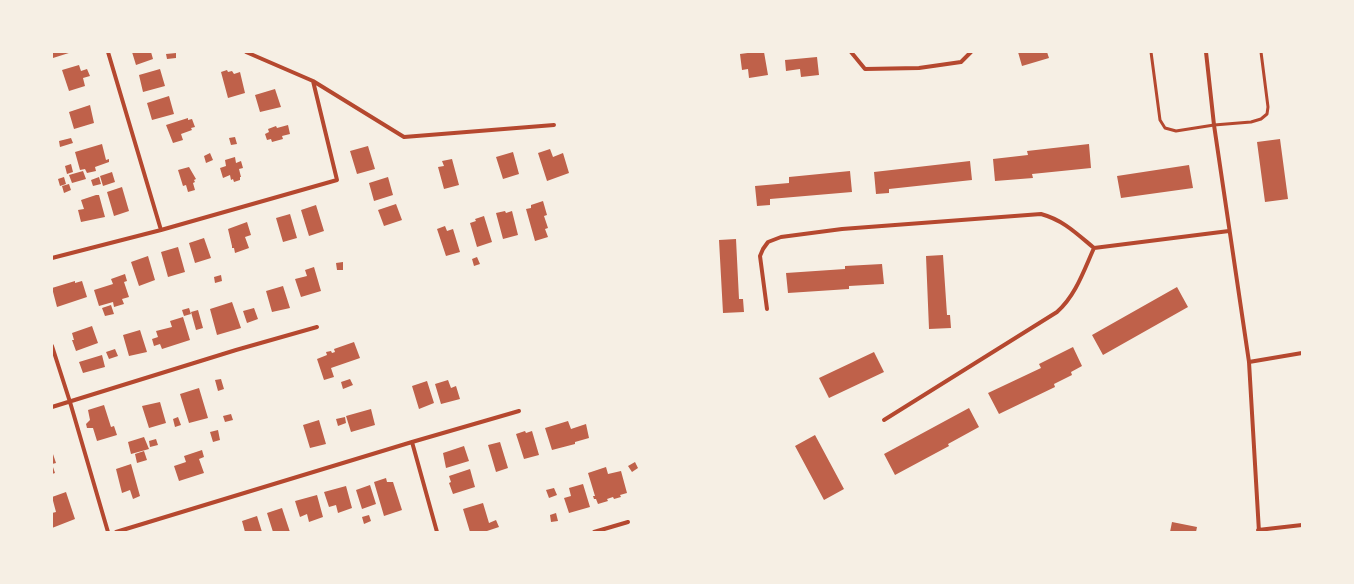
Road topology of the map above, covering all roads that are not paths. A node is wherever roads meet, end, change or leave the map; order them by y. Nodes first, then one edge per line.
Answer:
1 (108, 52) edge
2 (246, 52) edge
3 (851, 52) edge
4 (971, 52) edge
5 (1151, 52) edge
6 (1206, 52) edge
7 (1261, 52) edge
8 (313, 81) junction
9 (554, 125) dead end
10 (1214, 125) junction
11 (160, 230) junction
12 (1229, 231) junction
13 (1094, 248) junction
14 (52, 258) edge
15 (767, 309) dead end
16 (317, 327) dead end
17 (52, 346) edge
18 (1302, 353) edge
19 (1249, 362) junction
20 (70, 402) junction
21 (52, 407) edge
22 (519, 411) dead end
23 (884, 420) dead end
24 (412, 442) junction
25 (628, 522) dead end
26 (1302, 525) edge
27 (1258, 531) edge
28 (108, 532) edge
29 (116, 532) edge
30 (437, 532) edge
31 (594, 532) edge

1 - 11 street
2 - 8 street
3 - 4 street
5 - 10 lane
6 - 10 street
7 - 10 lane
8 - 9 street
8 - 11 street
10 - 12 street
11 - 14 street
12 - 13 street
12 - 19 street
13 - 15 street
13 - 23 street
16 - 20 street
17 - 20 street
18 - 19 street
19 - 27 street
20 - 21 street
20 - 28 street
22 - 24 street
24 - 29 street
24 - 30 street
25 - 31 street
26 - 27 street

